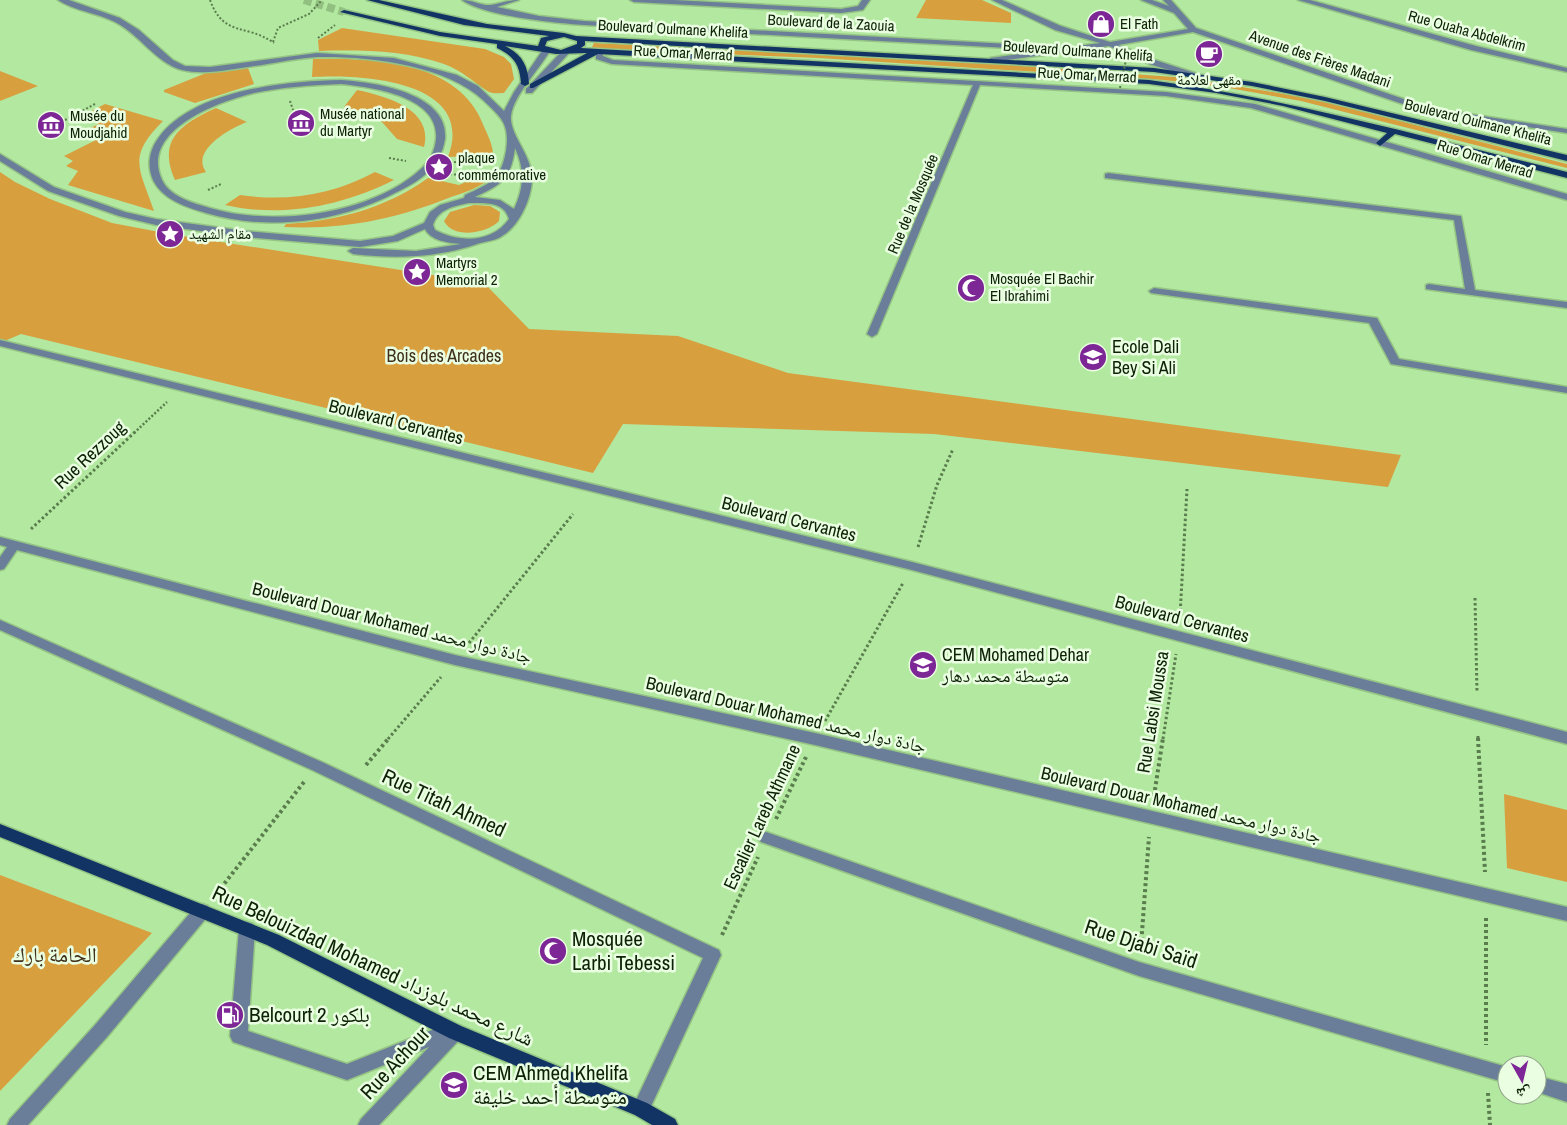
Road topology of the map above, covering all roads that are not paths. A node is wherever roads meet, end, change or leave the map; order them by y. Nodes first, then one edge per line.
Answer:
1 (62, 0) edge
2 (371, 0) edge
3 (466, 0) edge
4 (515, 0) edge
5 (634, 0) edge
6 (866, 0) edge
7 (996, 0) edge
8 (1144, 0) edge
9 (1167, 0) edge
10 (1302, 0) edge
11 (663, 1) edge
12 (1315, 1) edge
13 (774, 4) edge
14 (488, 8) junction
15 (344, 12) tunnel mouth
16 (1177, 12) junction
17 (1058, 28) junction
18 (1193, 30) junction
19 (559, 36) junction
20 (578, 38) junction
21 (1143, 38) junction
22 (476, 39) junction
23 (1219, 39) junction
24 (1110, 44) junction
25 (1047, 48) dead end
26 (545, 50) junction
27 (570, 50) junction
28 (1061, 50) junction
29 (597, 52) junction
30 (993, 60) junction
31 (1152, 62) junction
32 (1567, 70) edge
33 (1192, 75) junction
34 (977, 84) junction
35 (529, 85) junction
36 (507, 118) junction
37 (1567, 122) edge
38 (1534, 127) junction
39 (1394, 131) junction
40 (1567, 131) edge
41 (512, 135) junction
42 (1380, 143) junction
43 (0, 157) edge
44 (1567, 158) edge
45 (420, 173) joint
46 (1567, 175) edge
47 (1108, 176) dead end
48 (1567, 197) edge
49 (457, 202) junction
50 (514, 219) junction
51 (428, 226) junction
52 (245, 234) junction
53 (477, 241) junction
54 (1430, 287) dead end
55 (1154, 292) dead end
56 (1470, 292) junction
57 (1567, 305) edge
58 (872, 334) dead end
59 (0, 343) edge
60 (1567, 390) edge
61 (0, 541) edge
62 (15, 544) junction
63 (0, 566) edge
64 (0, 625) edge
65 (1567, 738) edge
66 (0, 830) edge
67 (766, 838) road end
68 (202, 911) junction
69 (1567, 914) edge
70 (248, 929) junction
71 (454, 1031) junction
72 (1497, 1072) edge
73 (1547, 1087) edge
74 (1567, 1093) edge
75 (641, 1109) junction
76 (16, 1125) edge
77 (367, 1125) edge
78 (667, 1125) edge

1 - 36 street
2 - 19 main road
3 - 14 street, Boulevard de la Zaouia
4 - 14 street
5 - 11 street
6 - 13 street
7 - 17 street
8 - 16 street
9 - 16 street, Avenue des Frères Madani
10 - 12 street, Rue Ouaha Abdelkrim
11 - 13 street
12 - 32 street, Rue Ouaha Abdelkrim
14 - 25 street, Boulevard de la Zaouia
15 - 22 main road
16 - 18 street, Avenue des Frères Madani
17 - 21 street
17 - 24 street
17 - 28 street
18 - 21 street
18 - 23 street, Avenue des Frères Madani
19 - 20 main road, Boulevard Oulmane Khelifa
19 - 26 main road
20 - 27 main road
20 - 30 main road, Boulevard Oulmane Khelifa
21 - 24 street
22 - 26 main road
22 - 35 main road
23 - 31 street
23 - 38 street, Avenue des Frères Madani
24 - 28 street
24 - 31 street
26 - 27 main road
26 - 35 street
27 - 29 main road
27 - 35 street
28 - 30 street
29 - 34 street, Rue Omar Merrad
29 - 35 main road
29 - 39 main road
30 - 33 main road, Boulevard Oulmane Khelifa
31 - 33 street
33 - 44 main road, Boulevard Oulmane Khelifa
34 - 42 street, Rue Omar Merrad
34 - 58 street, Rue de la Mosquée
35 - 36 street
36 - 41 street
37 - 38 street
38 - 40 street, Avenue des Frères Madani
39 - 42 main road
39 - 46 main road
41 - 49 street
41 - 50 street
42 - 48 street, Rue Omar Merrad
43 - 52 street
45 - 45 street
47 - 56 street
49 - 50 street
49 - 51 street
50 - 53 street
51 - 52 street
51 - 53 street
52 - 53 street
54 - 56 street
55 - 60 street
56 - 57 street
59 - 65 street, Boulevard Cervantes
61 - 62 street, Boulevard Douar Mohamed جادة دوار محمد
62 - 63 street
62 - 69 street, Boulevard Douar Mohamed جادة دوار محمد
64 - 75 street, Rue Titah Ahmed
66 - 68 main road, Rue Belouizdad Mohamed شارع محمد بلوزداد
67 - 72 street, Rue Djabi Saïd
68 - 70 main road, Rue Belouizdad Mohamed شارع محمد بلوزداد
68 - 76 street
70 - 71 main road, Rue Belouizdad Mohamed شارع محمد بلوزداد
70 - 71 street
71 - 75 main road, Rue Belouizdad Mohamed شارع محمد بلوزداد
71 - 77 street, Rue Achour
73 - 74 street
75 - 78 main road, Rue Belouizdad Mohamed شارع محمد بلوزداد

